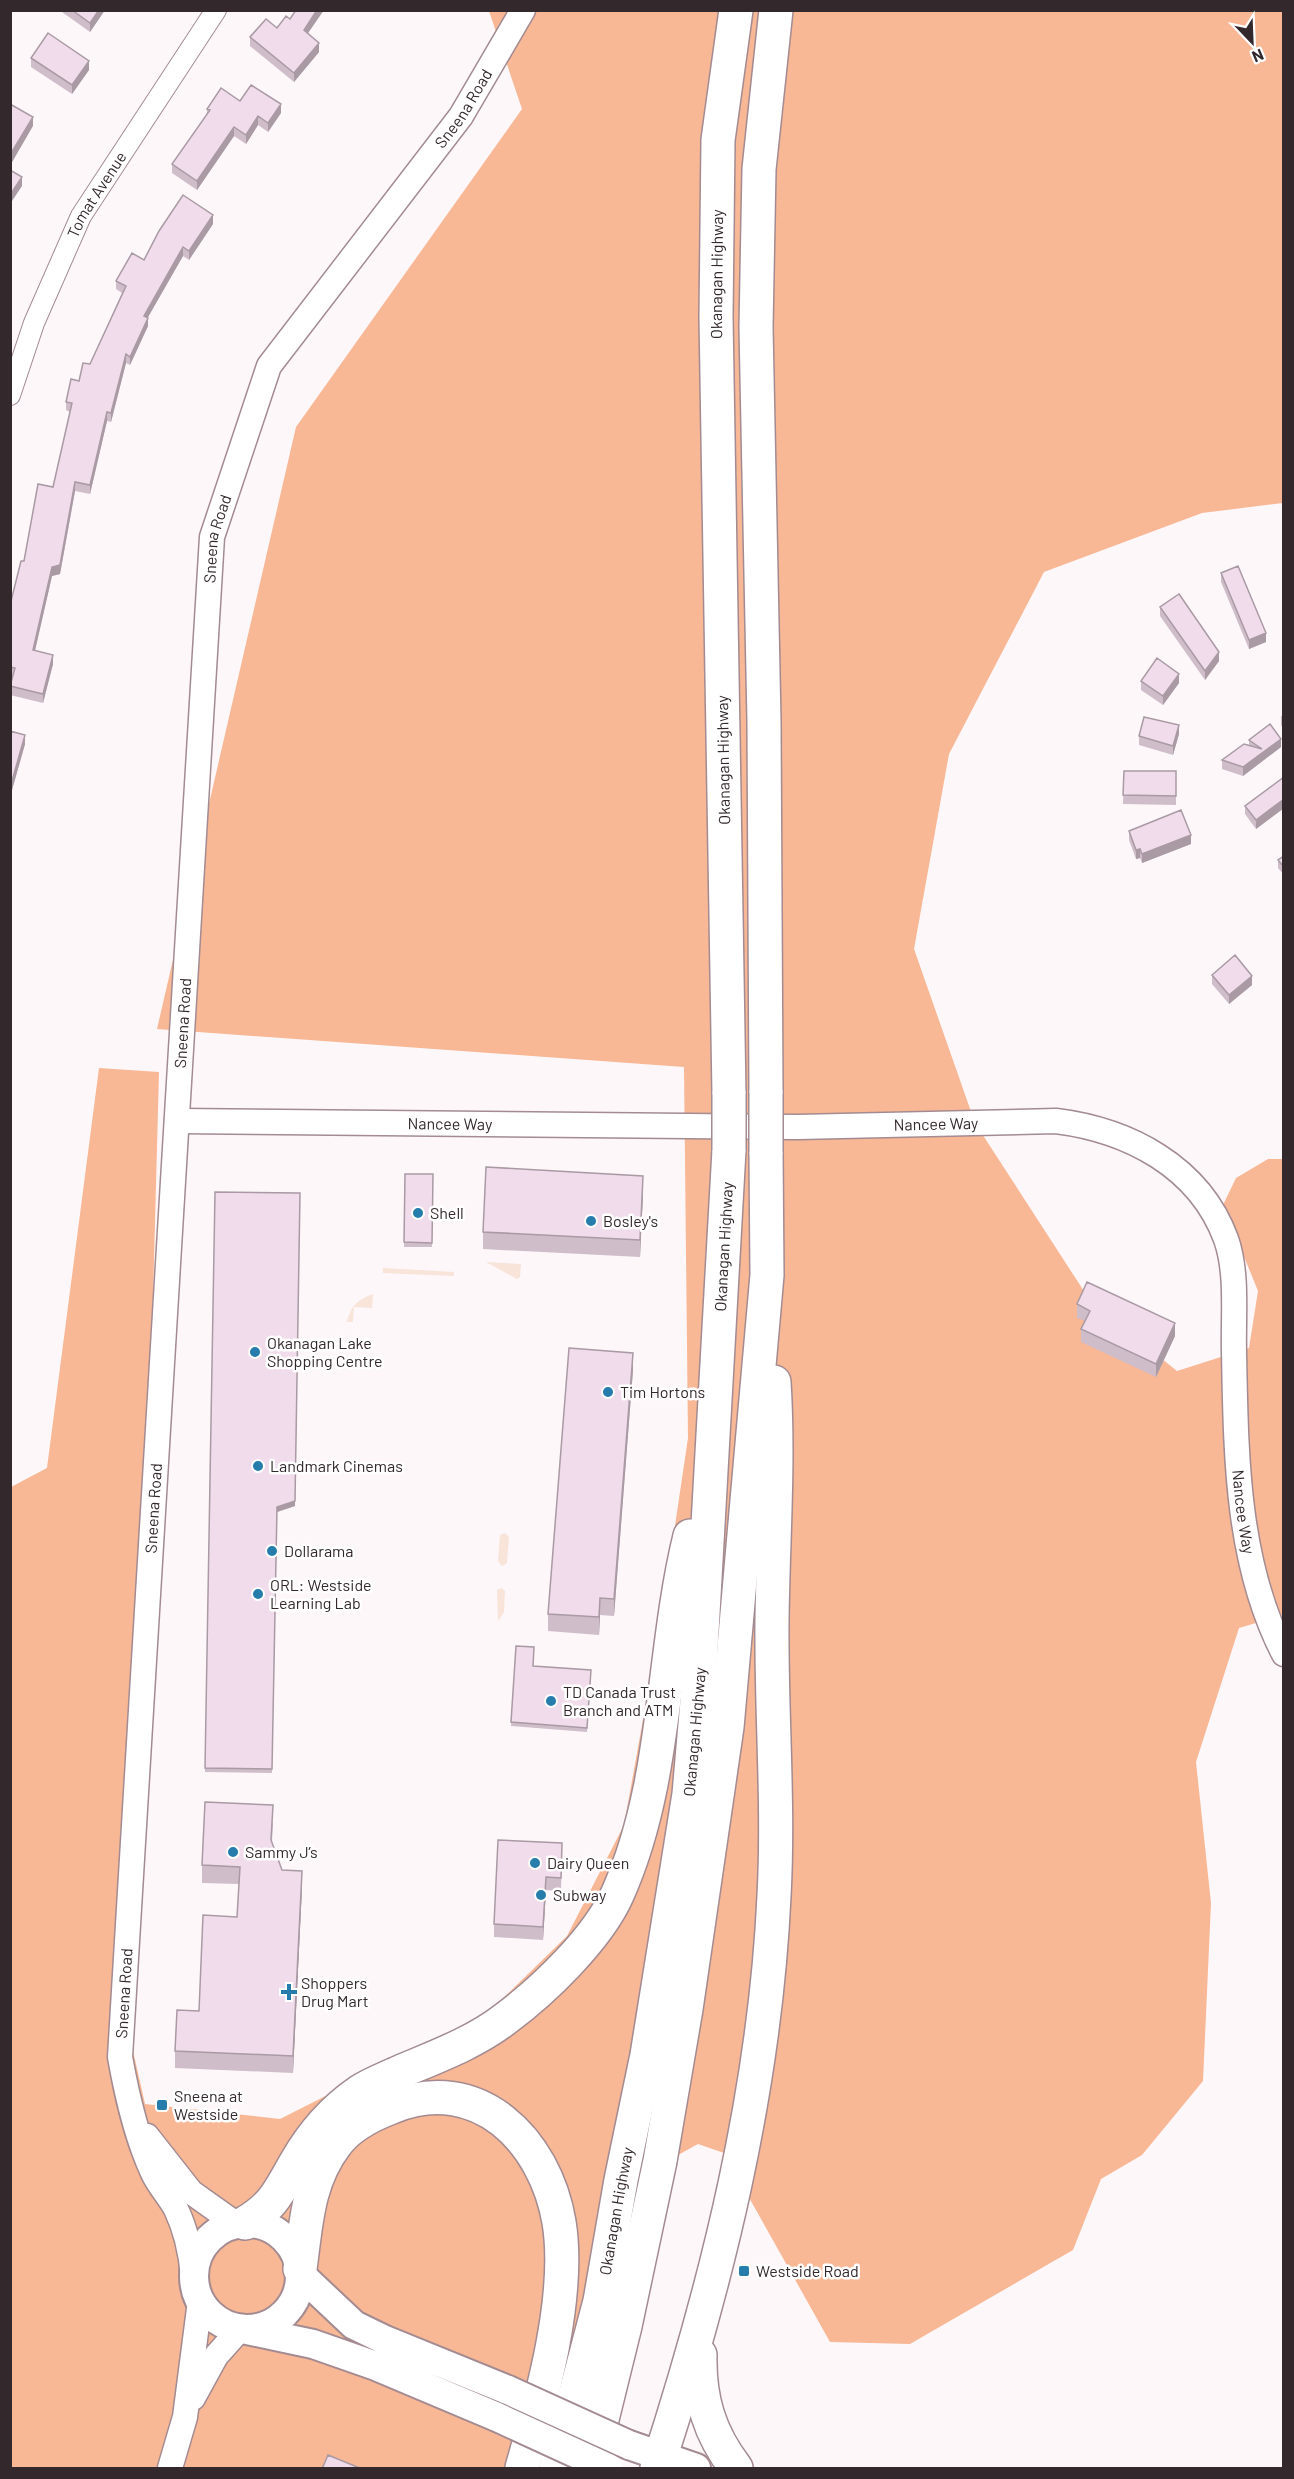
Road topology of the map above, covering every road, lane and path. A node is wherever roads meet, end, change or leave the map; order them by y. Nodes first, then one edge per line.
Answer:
1 (216, 10) edge
2 (523, 10) edge
3 (736, 10) edge
4 (776, 10) edge
5 (10, 395) edge
6 (177, 1121) junction
7 (767, 1275) junction
8 (710, 1456) junction
9 (1284, 1654) edge
10 (136, 2123) junction
11 (240, 2223) junction
12 (300, 2272) junction
13 (196, 2289) junction
14 (701, 2326) junction
15 (242, 2330) junction
16 (185, 2416) junction
17 (659, 2462) edge
18 (170, 2469) edge
19 (522, 2469) edge
20 (556, 2469) edge
21 (590, 2469) edge
22 (608, 2469) edge
23 (696, 2469) edge
24 (736, 2469) edge

1 - 5 street, Tomat Avenue
2 - 6 street, Sneena Road
3 - 8 highway, Okanagan Highway, bridge
4 - 7 highway, Okanagan Highway, bridge
6 - 9 street, Nancee Way
6 - 10 street, Sneena Road
7 - 14 highway
7 - 21 highway, Okanagan Highway
8 - 11 highway
8 - 20 highway, Okanagan Highway
10 - 11 street, Sneena Road
10 - 13 street, Sneena Road
11 - 12 main road
11 - 13 main road
12 - 15 main road
12 - 17 main road, bridge
12 - 19 highway
13 - 15 main road
13 - 16 street, Sneena Road
14 - 17 highway
14 - 24 highway
15 - 16 street, Sneena Road
15 - 22 main road, bridge
16 - 18 street, Sneena Road
17 - 23 main road

